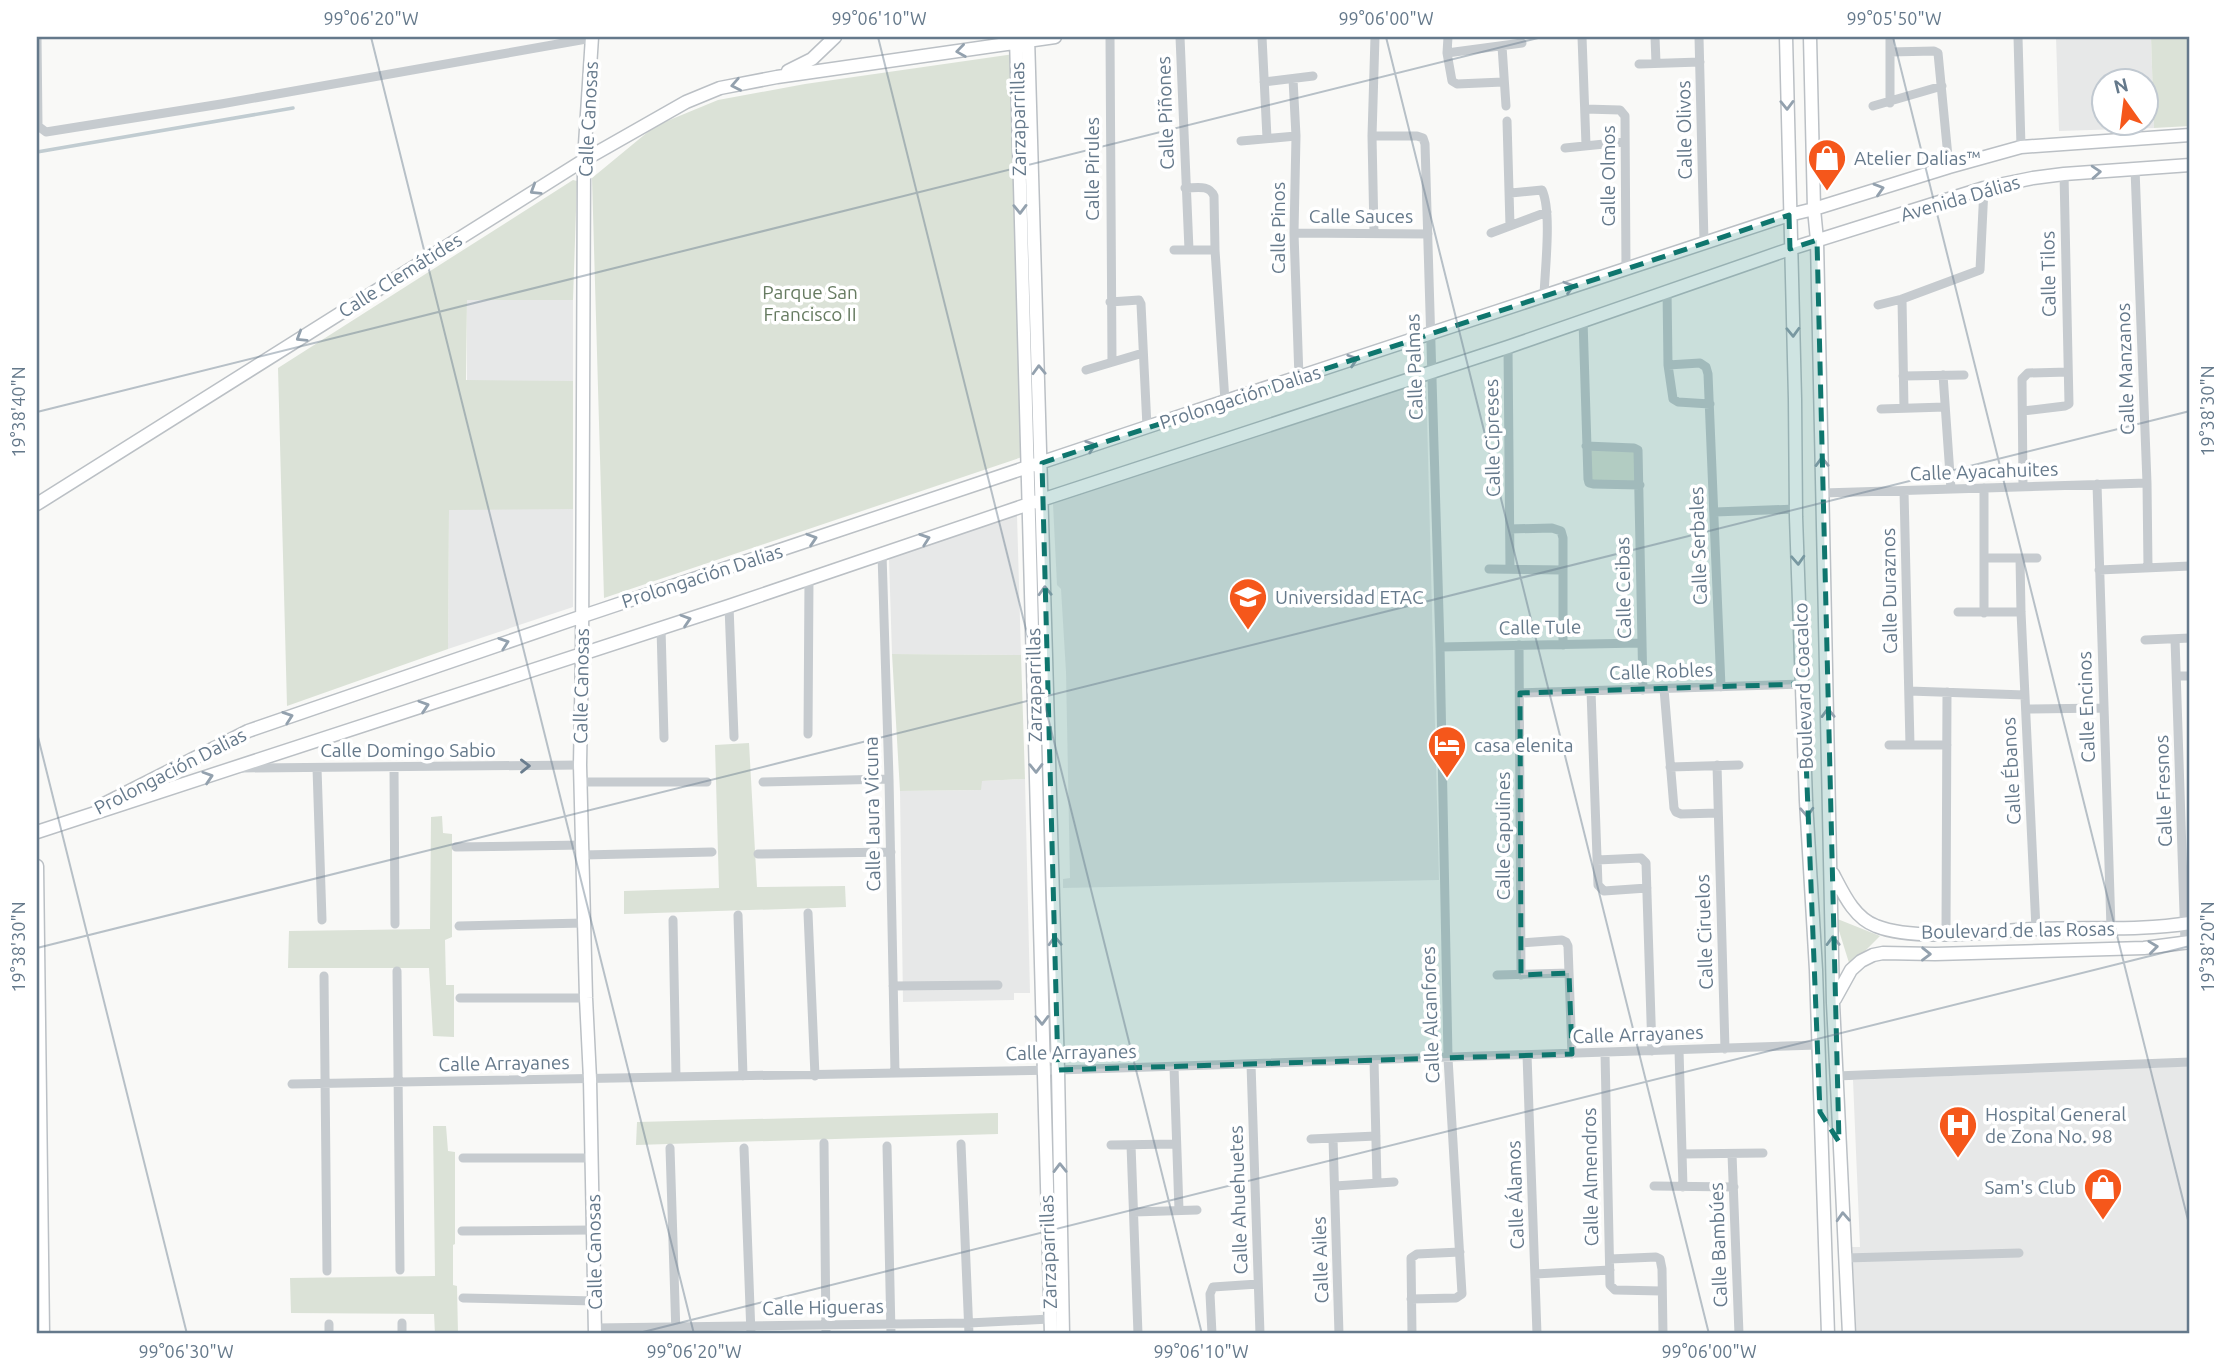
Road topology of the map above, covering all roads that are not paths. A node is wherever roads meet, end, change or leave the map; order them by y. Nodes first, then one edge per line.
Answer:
1 (37, 37) edge
2 (592, 37) edge
3 (835, 37) edge
4 (1055, 37) edge
5 (1110, 37) edge
6 (1180, 37) edge
7 (1262, 37) edge
8 (1375, 37) edge
9 (1448, 37) edge
10 (1582, 37) edge
11 (1655, 37) edge
12 (1699, 37) edge
13 (1786, 37) edge
14 (1810, 37) edge
15 (1889, 37) edge
16 (2018, 37) edge
17 (1022, 39) edge
18 (1522, 43) dead end
19 (1502, 46) junction
20 (1447, 52) junction
21 (1890, 52) junction
22 (1700, 62) junction
23 (1639, 64) dead end
24 (1656, 64) junction
25 (1312, 76) dead end
26 (777, 77) junction
27 (1293, 79) junction
28 (1264, 82) junction
29 (1503, 82) junction
30 (1942, 86) junction
31 (1890, 103) junction
32 (1506, 106) dead end
33 (1873, 106) dead end
34 (1585, 109) junction
35 (1507, 121) dead end
36 (38, 125) edge
37 (2190, 135) edge
38 (1296, 136) junction
39 (1372, 136) junction
40 (1267, 138) junction
41 (1241, 141) dead end
42 (1624, 142) junction
43 (1586, 145) junction
44 (2021, 147) junction
45 (1565, 148) dead end
46 (584, 160) junction
47 (2190, 165) edge
48 (1949, 167) junction
49 (2135, 169) junction
50 (2064, 174) junction
51 (1185, 188) junction
52 (1984, 188) junction
53 (1511, 193) junction
54 (1814, 209) junction
55 (1547, 212) junction
56 (1789, 215) junction
57 (1510, 226) junction
58 (1294, 233) junction
59 (1374, 233) junction
60 (1491, 233) dead end
61 (1428, 234) junction
62 (1817, 240) junction
63 (1704, 243) junction
64 (1790, 248) junction
65 (1174, 250) dead end
66 (1189, 250) junction
67 (1214, 250) junction
68 (1626, 269) junction
69 (1667, 290) junction
70 (1544, 295) junction
71 (1902, 299) junction
72 (1110, 302) junction
73 (1878, 305) dead end
74 (1583, 320) junction
75 (1430, 334) junction
76 (1508, 346) junction
77 (1143, 353) junction
78 (1112, 362) junction
79 (1668, 365) junction
80 (1086, 370) dead end
81 (1432, 371) junction
82 (2068, 372) junction
83 (1942, 375) junction
84 (1964, 375) dead end
85 (1903, 376) junction
86 (1298, 378) junction
87 (1225, 401) junction
88 (1710, 404) junction
89 (1945, 407) junction
90 (1904, 408) junction
91 (1881, 409) dead end
92 (2023, 411) junction
93 (1147, 427) junction
94 (1586, 446) junction
95 (1042, 463) junction
96 (1026, 468) junction
97 (2147, 483) junction
98 (2097, 484) junction
99 (1640, 485) junction
100 (2023, 487) junction
101 (1984, 488) junction
102 (1951, 489) junction
103 (1905, 491) junction
104 (1822, 494) junction
105 (1042, 499) junction
106 (37, 504) edge
107 (1029, 504) junction
108 (1796, 509) junction
109 (1715, 512) junction
110 (1510, 529) junction
111 (882, 554) junction
112 (1984, 558) junction
113 (2020, 558) junction
114 (2037, 558) dead end
115 (2190, 566) edge
116 (2148, 568) junction
117 (1489, 569) dead end
118 (1510, 569) junction
119 (1563, 570) junction
120 (2099, 570) junction
121 (809, 578) junction
122 (730, 606) junction
123 (2021, 611) junction
124 (1958, 612) dead end
125 (1984, 613) junction
126 (583, 616) junction
127 (662, 628) junction
128 (2190, 638) edge
129 (2175, 639) junction
130 (2145, 640) dead end
131 (1641, 643) junction
132 (1519, 645) junction
133 (1563, 645) junction
134 (1440, 647) junction
135 (582, 654) junction
136 (2177, 676) junction
137 (2190, 676) edge
138 (1803, 684) junction
139 (1721, 687) junction
140 (1664, 689) junction
141 (1643, 690) junction
142 (1591, 691) junction
143 (1909, 691) junction
144 (1947, 692) junction
145 (1520, 693) junction
146 (2025, 695) junction
147 (2104, 708) junction
148 (2026, 709) junction
149 (808, 734) dead end
150 (734, 737) dead end
151 (664, 738) dead end
152 (1889, 745) dead end
153 (1910, 745) junction
154 (1947, 745) junction
155 (580, 765) junction
156 (1717, 765) junction
157 (1739, 765) dead end
158 (1670, 767) junction
159 (236, 768) junction
160 (317, 768) junction
161 (394, 768) junction
162 (889, 779) junction
163 (581, 782) junction
164 (707, 782) dead end
165 (763, 782) dead end
166 (1718, 813) junction
167 (72, 820) junction
168 (37, 832) edge
169 (456, 848) dead end
170 (583, 850) junction
171 (712, 852) dead end
172 (891, 852) junction
173 (758, 854) dead end
174 (1597, 860) junction
175 (37, 866) edge
176 (1832, 872) junction
177 (1647, 888) junction
178 (37, 902) edge
179 (808, 913) dead end
180 (738, 915) dead end
181 (322, 920) dead end
182 (673, 920) dead end
183 (584, 923) junction
184 (2187, 923) edge
185 (395, 924) dead end
186 (459, 926) dead end
187 (2110, 928) junction
188 (2036, 929) junction
189 (1946, 933) junction
190 (2188, 942) edge
191 (1521, 943) junction
192 (37, 953) edge
193 (397, 971) dead end
194 (1569, 973) junction
195 (1497, 975) dead end
196 (1521, 975) junction
197 (324, 976) dead end
198 (998, 985) dead end
199 (893, 986) junction
200 (460, 998) dead end
201 (586, 998) junction
202 (1833, 1003) junction
203 (38, 1024) edge
204 (1817, 1045) junction
205 (1725, 1049) junction
206 (1679, 1050) junction
207 (1652, 1051) junction
208 (1605, 1052) junction
209 (1572, 1054) junction
210 (1527, 1055) junction
211 (1448, 1058) junction
212 (1374, 1060) junction
213 (2190, 1062) edge
214 (1251, 1065) junction
215 (1174, 1067) junction
216 (1043, 1070) junction
217 (1058, 1070) junction
218 (895, 1073) junction
219 (743, 1076) junction
220 (815, 1076) junction
221 (1836, 1076) junction
222 (676, 1077) junction
223 (590, 1079) junction
224 (399, 1082) junction
225 (325, 1083) junction
226 (292, 1084) dead end
227 (38, 1086) edge
228 (1820, 1111) junction
229 (1376, 1136) junction
230 (1311, 1139) dead end
231 (1334, 1139) junction
232 (1839, 1142) junction
233 (824, 1143) dead end
234 (961, 1144) dead end
235 (1177, 1144) junction
236 (1111, 1145) dead end
237 (1131, 1145) junction
238 (887, 1146) dead end
239 (670, 1148) dead end
240 (744, 1148) dead end
241 (1763, 1153) dead end
242 (1682, 1154) junction
243 (1732, 1154) junction
244 (463, 1158) dead end
245 (592, 1158) junction
246 (39, 1160) edge
247 (1840, 1163) junction
248 (1394, 1182) dead end
249 (1377, 1183) junction
250 (1335, 1186) junction
251 (1654, 1186) dead end
252 (1683, 1186) junction
253 (1734, 1187) junction
254 (1823, 1192) junction
255 (1179, 1210) junction
256 (1197, 1210) dead end
257 (1134, 1212) junction
258 (593, 1230) junction
259 (462, 1231) dead end
260 (39, 1235) edge
261 (1460, 1252) junction
262 (2019, 1253) dead end
263 (1846, 1258) junction
264 (1610, 1259) junction
265 (400, 1270) dead end
266 (1610, 1270) junction
267 (327, 1271) dead end
268 (1535, 1274) junction
269 (1258, 1284) junction
270 (1661, 1291) junction
271 (464, 1298) dead end
272 (1411, 1299) junction
273 (595, 1300) junction
274 (40, 1306) edge
275 (1050, 1320) junction
276 (402, 1323) dead end
277 (969, 1323) junction
278 (329, 1324) dead end
279 (891, 1329) edge
280 (751, 1330) edge
281 (826, 1330) edge
282 (595, 1331) edge
283 (676, 1331) edge
284 (43, 1334) edge
285 (329, 1334) edge
286 (402, 1334) edge
287 (969, 1334) edge
288 (1051, 1334) edge
289 (1063, 1334) edge
290 (1138, 1334) edge
291 (1212, 1334) edge
292 (1260, 1334) edge
293 (1339, 1334) edge
294 (1412, 1334) edge
295 (1537, 1334) edge
296 (1663, 1334) edge
297 (1740, 1334) edge
298 (1828, 1334) edge
299 (1849, 1334) edge

1 - 36 street
2 - 36 street
2 - 46 main road, Calle Canosas
3 - 26 main road, Calle Clemátides
4 - 17 main road, Calle Clemátides
5 - 72 street, Calle Pirules
6 - 51 street, Calle Piñones
7 - 28 street
8 - 39 street
9 - 20 street
10 - 34 street, Calle Olmos
11 - 24 street, Calle Olivos
12 - 22 street
13 -> 56 main road, Boulevard Coacalco
14 - 54 main road, Boulevard Coacalco
15 - 21 street
16 - 44 street
17 -> 26 main road, Calle Clemátides
95 -> 17 main road, Zarzaparrillas
17 -> 96 main road, Zarzaparrillas
18 - 19 street
19 - 20 street
19 - 29 street
20 - 29 street
21 - 30 street
21 - 31 street
22 - 24 street, Calle Olivos
22 - 63 street, Calle Olivos
23 - 24 street, Calle Olivos
25 - 27 street
26 -> 46 main road, Calle Clemátides
27 - 28 street
27 - 38 street, Calle Pinos
28 - 40 street
29 - 32 street
30 - 31 street
30 - 48 street
31 - 33 street
34 - 42 street, Calle Olmos
34 - 43 street
35 - 53 street
37 - 44 main road, Avenida Dálias
38 - 40 street
38 - 58 street, Calle Pinos
39 - 59 street
39 - 61 street, Calle Palmas
40 - 41 street
42 - 43 street
42 - 68 street, Calle Olmos
43 - 45 street
44 - 48 main road, Avenida Dálias
46 -> 106 main road, Calle Clemátides
46 - 126 main road, Calle Canosas
47 - 49 main road, Avenida Dálias
54 -> 48 main road, Avenida Dálias
50 -> 49 main road, Avenida Dálias
49 - 97 street, Calle Manzanos
50 - 52 main road, Avenida Dálias
50 - 82 street, Calle Tilos
51 - 66 street, Calle Piñones
51 - 67 street, Calle Piñones
52 - 62 main road, Avenida Dálias
52 - 71 street
53 - 55 street
53 - 57 street
54 - 56 main road, Prolongación Dalias
54 - 62 main road, Boulevard Coacalco
55 - 57 street
55 - 70 street
56 - 63 main road, Prolongación Dalias
56 - 64 main road, Boulevard Coacalco
57 - 60 street
58 - 59 street, Calle Sauces
58 - 86 street, Calle Pinos
59 - 61 street, Calle Sauces
61 - 75 street, Calle Palmas
62 - 64 main road, Prolongación Dalias
104 -> 62 main road, Boulevard Coacalco
63 - 68 main road, Prolongación Dalias
64 - 69 main road, Prolongación Dalias
64 -> 108 main road, Boulevard Coacalco
65 - 66 street
66 - 67 street
67 - 87 street, Calle Piñones
70 -> 68 main road, Prolongación Dalias
69 - 74 main road, Prolongación Dalias
69 - 79 street
70 - 75 main road, Prolongación Dalias
71 - 73 street
71 - 85 street
72 - 77 street
72 - 78 street, Calle Pirules
74 - 76 main road, Prolongación Dalias
74 - 94 street
75 - 81 street, Calle Palmas
86 -> 75 main road, Prolongación Dalias
76 - 81 main road, Prolongación Dalias
76 - 110 street, Calle Cipreses
77 - 78 street
77 - 93 street
78 - 80 street
79 - 88 street
79 - 88 street, Calle Serbales
81 - 105 main road, Prolongación Dalias
81 - 134 street, Calle Palmas
82 - 92 street, Calle Tilos
82 - 92 street
83 - 84 street
83 - 85 street
83 - 89 street
85 - 90 street
86 - 87 main road, Prolongación Dalias
87 - 93 main road, Prolongación Dalias
88 - 109 street, Calle Serbales
89 - 90 street
89 - 102 street
90 - 91 street
92 - 100 street
95 -> 93 main road, Prolongación Dalias
94 - 99 street, Calle Ceibas
94 - 99 street
95 - 96 main road, Prolongación Dalias
95 - 105 main road, Zarzaparrillas
96 - 107 main road, Zarzaparrillas
126 -> 96 main road, Prolongación Dalias
97 - 98 street, Calle Ayacahuites
97 - 116 street, Calle Manzanos
98 - 100 street, Calle Ayacahuites
98 - 120 street, Calle Encinos
99 - 131 street, Calle Ceibas
100 - 101 street, Calle Ayacahuites
101 - 102 street, Calle Ayacahuites
101 - 112 street
102 - 103 street, Calle Ayacahuites
103 - 104 street, Calle Ayacahuites
103 - 143 street, Calle Duraznos
176 -> 104 main road, Boulevard Coacalco
105 - 107 main road, Prolongación Dalias
217 -> 105 main road, Zarzaparrillas
111 -> 107 main road, Prolongación Dalias
107 -> 216 main road, Zarzaparrillas
108 - 109 street
108 -> 138 main road, Boulevard Coacalco
109 - 139 street, Calle Serbales
110 - 118 street, Calle Cipreses
110 - 119 street
111 - 121 main road, Prolongación Dalias
111 - 162 street, Calle Laura Vicuna
112 - 113 street
112 - 125 street
113 - 114 street
113 - 123 street, Calle Ébanos
115 - 116 street
116 - 120 street
117 - 118 street
118 - 119 street
119 - 133 street
120 - 147 street, Calle Encinos
121 - 122 main road, Prolongación Dalias
121 - 149 street
127 -> 122 main road, Prolongación Dalias
122 - 150 street
123 - 125 street
123 - 146 street, Calle Ébanos
124 - 125 street
126 - 135 main road, Calle Canosas
167 -> 126 main road, Prolongación Dalias
127 - 135 main road, Prolongación Dalias
127 - 151 street
128 - 129 street
129 - 130 street
129 - 136 street, Calle Fresnos
131 - 133 street, Calle Tule
131 - 141 street, Calle Ceibas
132 - 133 street, Calle Tule
132 - 134 street, Calle Tule
132 - 145 street, Calle Capulines
134 - 211 street, Calle Alcanfores
135 - 155 main road, Calle Canosas
159 -> 135 main road, Prolongación Dalias
136 - 137 street
136 - 184 street, Calle Fresnos
138 - 139 street, Calle Robles
138 -> 204 main road, Boulevard Coacalco
139 - 140 street, Calle Robles
140 - 141 street, Calle Robles
140 - 158 street
141 - 142 street, Calle Robles
142 - 145 street, Calle Robles
142 - 174 street
143 - 144 street
143 - 153 street, Calle Duraznos
144 - 146 street
144 - 154 street
145 - 191 street, Calle Capulines
146 - 148 street, Calle Ébanos
147 - 148 street
147 - 187 street, Calle Encinos
148 - 188 street, Calle Ébanos
152 - 153 street
153 - 154 street
154 - 189 street
161 -> 155 street, Calle Domingo Sabio
155 - 163 main road, Calle Canosas
156 - 157 street
156 - 158 street
156 - 166 street, Calle Ciruelos
158 - 166 street
159 - 160 street, Calle Domingo Sabio
167 -> 159 main road, Prolongación Dalias
160 - 161 street, Calle Domingo Sabio
160 - 181 street
161 - 185 street
162 - 165 street
162 - 172 street, Calle Laura Vicuna
163 - 164 street
163 - 170 main road, Calle Canosas
166 - 205 street, Calle Ciruelos
167 - 168 main road
169 - 170 street
170 - 171 street
170 - 183 main road, Calle Canosas
172 - 173 street
172 - 199 street, Calle Laura Vicuna
174 - 177 street
174 - 177 street
175 - 178 main road
176 - 189 main road, Boulevard de las Rosas
202 -> 176 main road, Boulevard Coacalco
177 - 207 street
178 - 192 main road
179 - 220 street
180 - 219 street
182 - 222 street
183 - 186 street
183 - 201 main road, Calle Canosas
184 - 187 main road, Boulevard de las Rosas
184 - 190 street, Calle Fresnos
187 - 188 main road, Boulevard de las Rosas
188 - 189 main road, Boulevard de las Rosas
202 -> 190 main road, Boulevard de las Rosas
191 - 194 street
191 - 196 street, Calle Capulines
192 - 203 main road
193 - 224 street
194 - 196 street
194 - 209 street
195 - 196 street
197 - 225 street
198 - 199 street
199 - 218 street, Calle Laura Vicuna
200 - 201 street
201 - 223 main road, Calle Canosas
202 - 221 main road, Boulevard Coacalco
203 - 227 main road
204 - 205 street, Calle Arrayanes
204 - 228 main road, Boulevard Coacalco
205 - 206 street, Calle Arrayanes
206 - 207 street, Calle Arrayanes
206 - 242 street
207 - 208 street, Calle Arrayanes
208 - 209 street, Calle Arrayanes
208 - 264 street, Calle Almendros
209 - 210 street, Calle Arrayanes
210 - 211 street, Calle Arrayanes
210 - 268 street, Calle Álamos
211 - 212 street, Calle Arrayanes
211 - 261 street, Calle Alcanfores
212 - 214 street, Calle Arrayanes
212 - 229 street
213 - 221 street
214 - 215 street, Calle Arrayanes
214 - 269 street, Calle Ahuehuetes
215 - 217 street, Calle Arrayanes
215 - 235 street
216 - 217 street, Calle Arrayanes
216 - 218 street, Calle Arrayanes
216 - 275 main road, Zarzaparrillas
289 -> 217 main road, Zarzaparrillas
218 - 220 street, Calle Arrayanes
219 - 220 street, Calle Arrayanes
219 - 222 street, Calle Arrayanes
221 - 232 main road, Boulevard Coacalco
222 - 223 street, Calle Arrayanes
223 - 224 street, Calle Arrayanes
223 - 245 main road, Calle Canosas
224 - 225 street, Calle Arrayanes
224 - 265 street
225 - 226 street, Calle Arrayanes
225 - 267 street
227 - 246 main road
228 - 232 main road
228 - 254 main road, Boulevard Coacalco
229 - 231 street
229 - 249 street
230 - 231 street
231 - 250 street, Calle Ailes
232 - 247 main road, Boulevard Coacalco
233 - 281 street
234 - 277 street
235 - 237 street
235 - 255 street
236 - 237 street
237 - 257 street
238 - 279 street
239 - 283 street
240 - 280 street
241 - 243 street, Calle Bambúes
242 - 243 street, Calle Bambúes
242 - 252 street
243 - 253 street, Calle Bambúes
244 - 245 street
245 - 258 main road, Calle Canosas
246 - 260 main road
247 - 254 main road
263 -> 247 main road, Boulevard Coacalco
248 - 249 street
249 - 250 street
250 - 293 street, Calle Ailes
251 - 252 street
252 - 253 street
253 - 297 street, Calle Bambúes
254 - 298 main road, Boulevard Coacalco
255 - 256 street
255 - 257 street
257 - 290 street
258 - 259 street
258 - 273 main road, Calle Canosas
260 - 274 main road
261 - 272 street
261 - 272 street, Calle Alcanfores
262 - 263 street
263 - 299 main road, Boulevard Coacalco
264 - 266 street
264 - 270 street, Calle Almendros
266 - 268 street
266 - 270 street
268 - 295 street, Calle Álamos
269 - 291 street
269 - 292 street, Calle Ahuehuetes
270 - 296 street, Calle Almendros
271 - 273 street
272 - 294 street
273 - 282 main road, Calle Canosas
274 - 284 main road
275 - 277 street, Calle Higueras
275 - 288 main road, Zarzaparrillas
276 - 286 street
277 - 279 street, Calle Higueras
277 - 287 street
278 - 285 street
279 - 281 street, Calle Higueras
280 - 281 street, Calle Higueras
280 - 283 street, Calle Higueras
282 - 283 street, Calle Higueras

